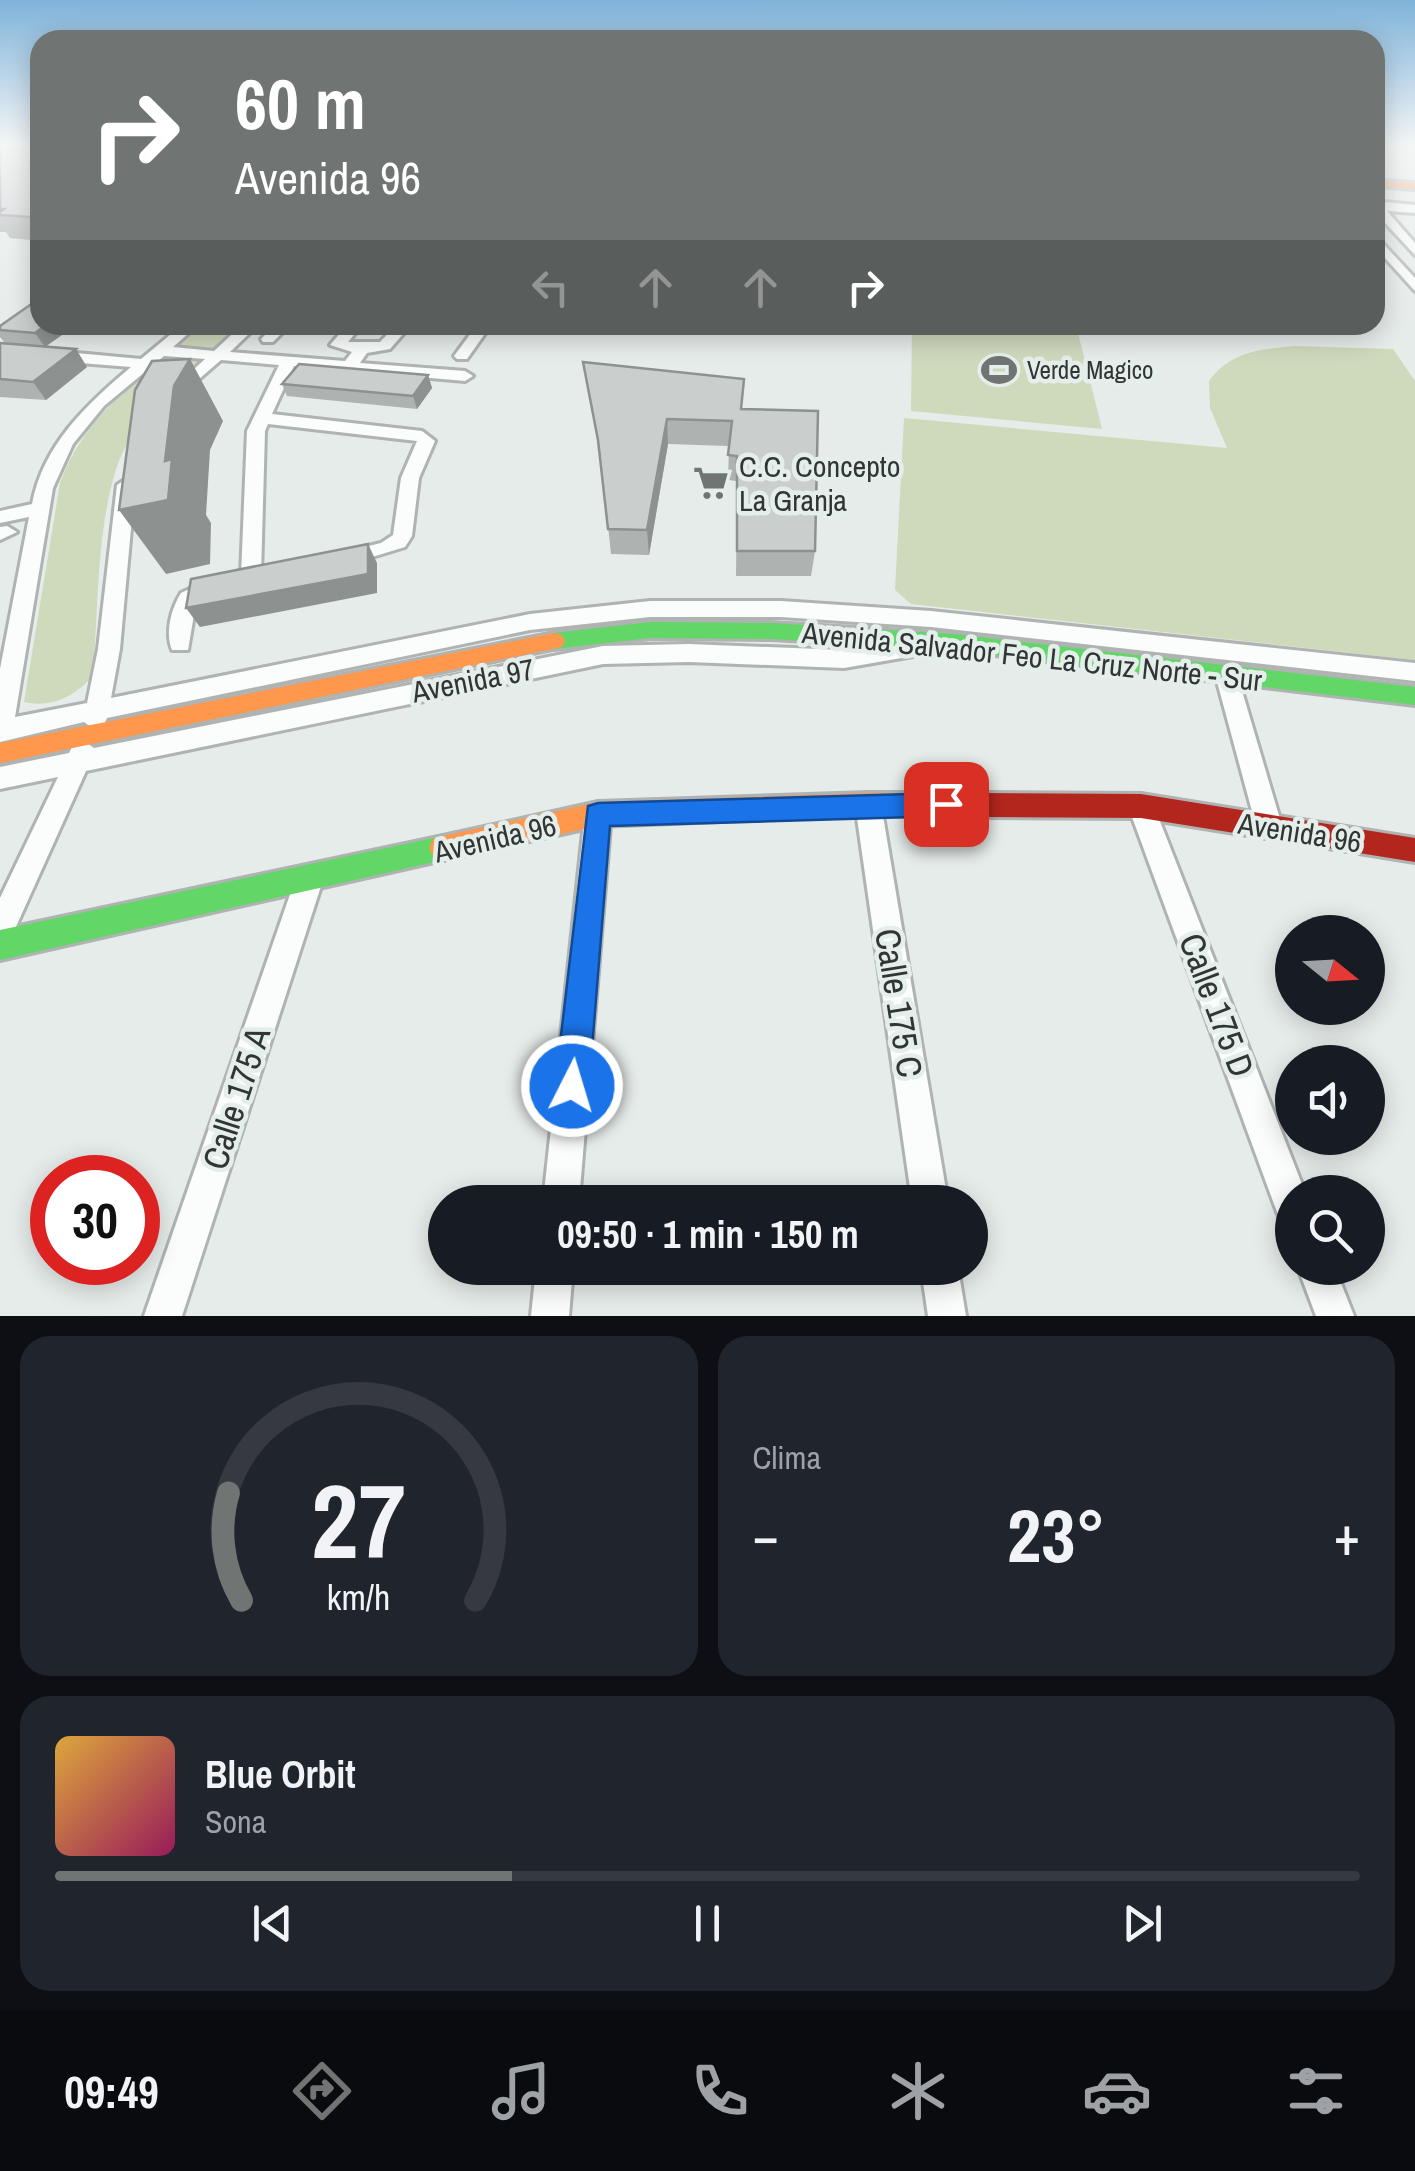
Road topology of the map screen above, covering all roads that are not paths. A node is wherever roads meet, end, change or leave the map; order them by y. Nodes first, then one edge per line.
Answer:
1 (1385, 207) edge
2 (1415, 209) edge
3 (1385, 217) edge
4 (1385, 251) edge
5 (1415, 251) edge
6 (1415, 286) edge
7 (180, 335) edge
8 (240, 335) edge
9 (272, 335) edge
10 (346, 335) edge
11 (395, 335) edge
12 (477, 335) edge
13 (268, 339) dead end
14 (362, 349) junction
15 (38, 354) edge
16 (218, 356) junction
17 (462, 356) dead end
18 (154, 357) junction
19 (288, 362) junction
20 (350, 366) junction
21 (465, 376) dead end
22 (160, 410) edge
23 (262, 418) junction
24 (131, 461) edge
25 (40, 508) junction
26 (2, 528) edge
27 (319, 563) edge
28 (952, 642) junction
29 (180, 644) dead end
30 (1415, 672) edge
31 (1226, 674) junction
32 (1415, 696) edge
33 (94, 721) junction
34 (0, 731) edge
35 (0, 753) edge
36 (78, 759) junction
37 (0, 778) edge
38 (868, 804) junction
39 (1141, 806) junction
40 (598, 814) junction
41 (1269, 826) junction
42 (1415, 850) edge
43 (309, 880) junction
44 (0, 930) edge
45 (0, 946) edge
46 (1281, 1175) edge
47 (563, 1185) edge
48 (927, 1185) edge
49 (553, 1285) edge
50 (942, 1285) edge
51 (1323, 1285) edge
52 (163, 1316) edge
53 (550, 1316) edge
54 (947, 1316) edge
55 (1335, 1316) edge

1 - 2 street
3 - 5 street
4 - 6 street
7 - 18 street
8 - 16 street
9 - 13 street
10 - 14 street
11 - 14 street
12 - 17 street
14 - 20 street
15 - 18 street
16 - 18 street
16 - 19 street
16 - 22 street
18 - 25 street
19 - 20 street
19 - 23 street
20 - 21 street
23 - 27 street
23 - 29 street
24 - 33 street
25 - 26 street
25 - 34 street
28 - 31 street, Avenida Salvador Feo La Cruz Norte - Sur
28 - 33 street, Avenida Salvador Feo La Cruz Norte - Sur
28 - 36 street, Avenida 97
30 - 33 street, Avenida Salvador Feo La Cruz Norte - Sur
31 - 32 street, Avenida Salvador Feo La Cruz Norte - Sur
31 - 41 street
33 - 34 street, Avenida Salvador Feo La Cruz Norte - Sur
33 - 35 street, Avenida Salvador Feo La Cruz Norte - Sur
33 - 36 street
36 - 37 street, Avenida 97
36 - 44 street
38 - 39 street, Avenida 96
38 - 40 street, Avenida 96
38 - 48 street, Calle 175 C
39 - 41 street, Avenida 96
39 - 46 street, Calle 175 D
40 - 43 street, Avenida 96
40 - 47 street
41 - 42 street, Avenida 96
43 - 45 street, Avenida 96
43 - 52 street, Calle 175 A
49 - 53 street
50 - 54 street
51 - 55 street

